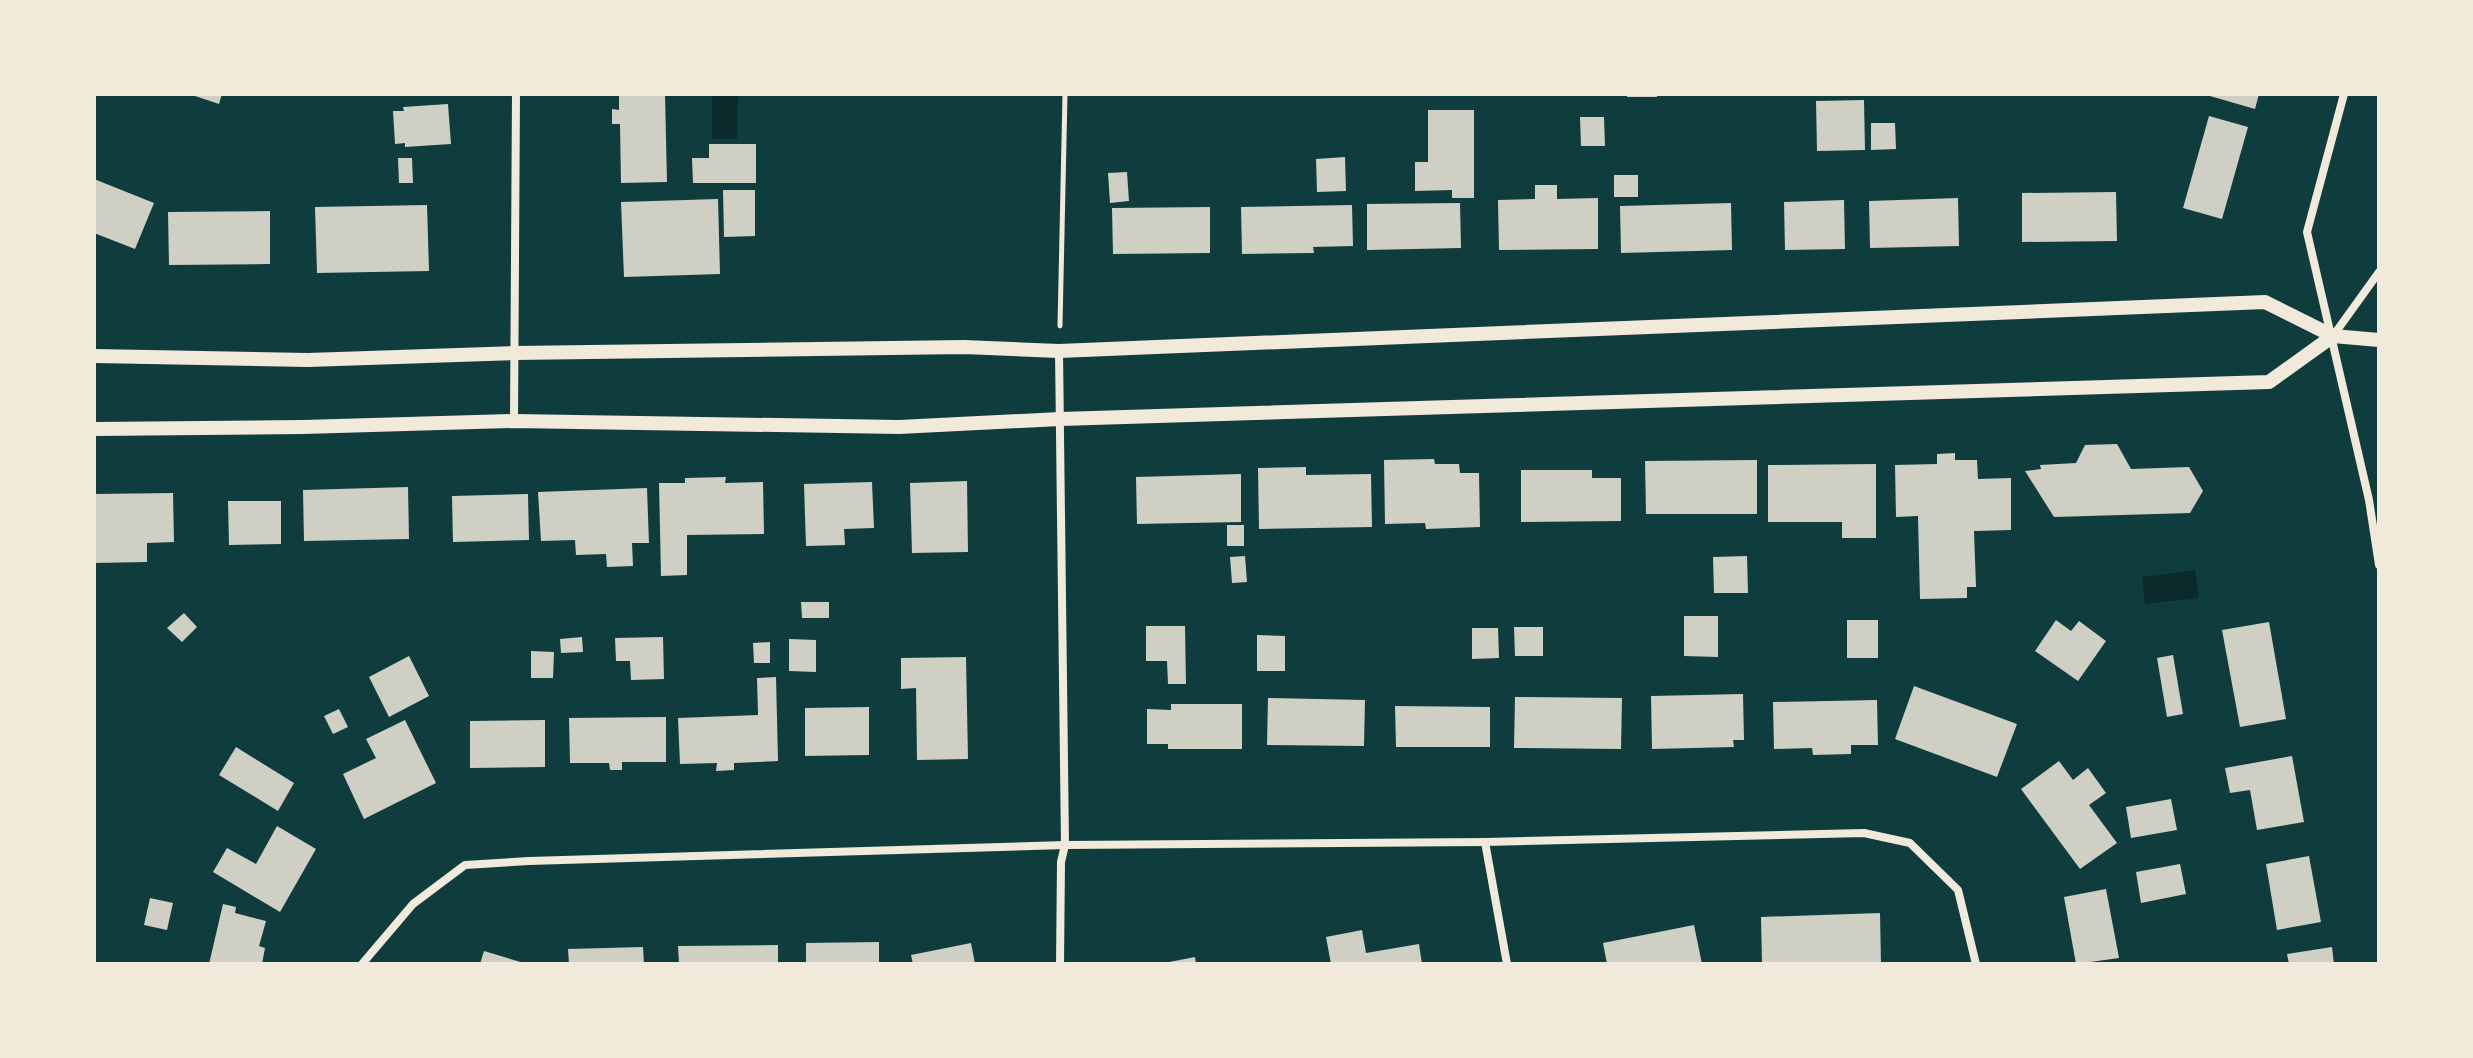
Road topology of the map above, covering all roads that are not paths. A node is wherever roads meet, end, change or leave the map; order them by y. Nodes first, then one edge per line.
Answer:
1 (516, 94) edge
2 (2344, 94) edge
3 (2379, 272) edge
4 (2333, 336) junction
5 (2379, 340) edge
6 (1059, 351) junction
7 (514, 353) junction
8 (94, 356) edge
9 (1060, 419) junction
10 (514, 421) junction
11 (94, 429) edge
12 (2379, 565) edge
13 (1485, 842) junction
14 (1065, 845) junction
15 (362, 964) edge
16 (1060, 964) edge
17 (1507, 964) edge
18 (1976, 964) edge

1 - 7 street
2 - 4 street
3 - 4 street
4 - 5 street
4 - 6 street
4 - 9 street
4 - 12 street
6 - 7 street
6 - 9 street
7 - 8 street
7 - 10 street
9 - 10 street
9 - 14 street
10 - 11 street
13 - 14 street
13 - 17 street
13 - 18 street
14 - 15 street
14 - 16 street

